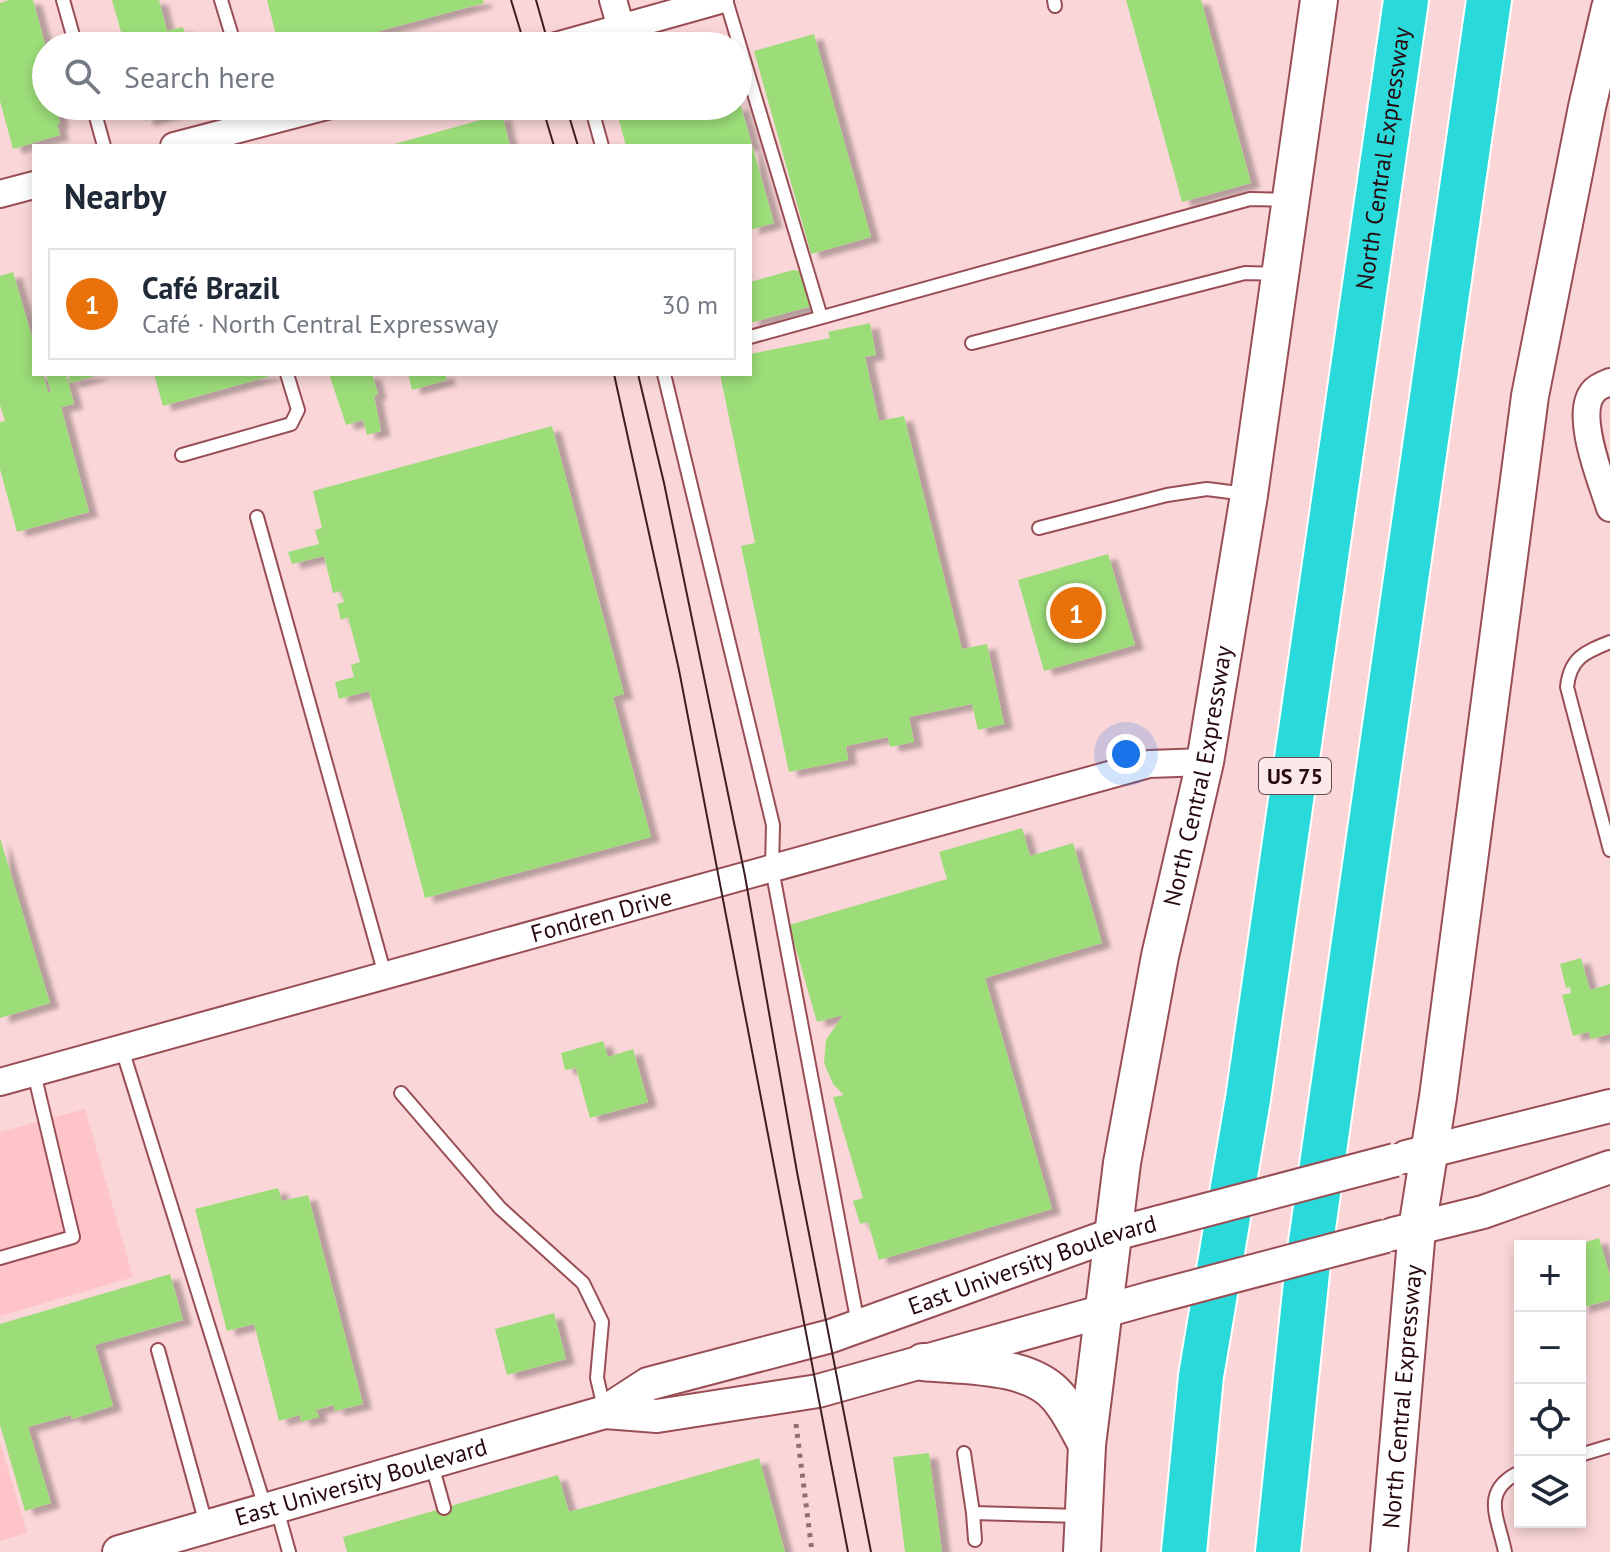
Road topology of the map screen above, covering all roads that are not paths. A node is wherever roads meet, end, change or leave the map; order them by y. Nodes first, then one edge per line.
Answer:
1 (63, 0) edge
2 (221, 0) edge
3 (613, 0) edge
4 (723, 0) edge
5 (1319, 0) edge
6 (1406, 0) edge
7 (1490, 3) edge
8 (1610, 8) edge
9 (621, 28) junction
10 (72, 32) edge
11 (231, 32) edge
12 (608, 32) edge
13 (733, 32) edge
14 (752, 94) edge
15 (97, 120) edge
16 (256, 120) edge
17 (595, 120) edge
18 (217, 141) edge
19 (103, 144) edge
20 (191, 144) edge
21 (601, 144) edge
22 (32, 186) edge
23 (0, 194) edge
24 (1291, 200) junction
25 (1280, 275) junction
26 (821, 317) junction
27 (752, 336) edge
28 (972, 343) dead end
29 (288, 376) edge
30 (664, 376) edge
31 (1610, 382) edge
32 (182, 455) dead end
33 (1249, 495) junction
34 (1610, 508) edge
35 (257, 517) dead end
36 (1039, 528) dead end
37 (1610, 642) edge
38 (1205, 762) junction
39 (1610, 850) edge
40 (772, 869) junction
41 (385, 975) junction
42 (122, 1049) junction
43 (34, 1073) junction
44 (0, 1082) edge
45 (401, 1093) dead end
46 (1610, 1106) edge
47 (1430, 1151) junction
48 (1610, 1167) edge
49 (1402, 1232) junction
50 (1114, 1234) junction
51 (0, 1258) edge
52 (1104, 1309) junction
53 (859, 1327) junction
54 (158, 1350) dead end
55 (923, 1362) junction
56 (605, 1412) junction
57 (1087, 1445) junction
58 (1610, 1446) edge
59 (964, 1453) dead end
60 (1586, 1453) edge
61 (432, 1462) junction
62 (1514, 1475) edge
63 (271, 1508) junction
64 (444, 1508) dead end
65 (973, 1513) junction
66 (1083, 1516) junction
67 (207, 1527) junction
68 (1283, 1539) edge
69 (975, 1540) dead end
70 (119, 1552) edge
71 (289, 1552) edge
72 (1082, 1552) edge
73 (1184, 1552) edge
74 (1389, 1552) edge
75 (1505, 1552) edge

1 - 10 lane
2 - 11 lane
3 - 9 street
4 - 9 street
4 - 13 lane
5 - 24 main road, North Central Expressway
6 - 73 highway, North Central Expressway / US 75
7 - 68 highway
8 - 47 main road, North Central Expressway
9 - 12 street
14 - 26 lane
15 - 19 lane
16 - 18 street
17 - 21 lane
18 - 20 street
22 - 23 street
24 - 25 main road, North Central Expressway
24 - 26 lane
25 - 28 lane
25 - 33 main road, North Central Expressway
26 - 27 lane
29 - 32 lane
30 - 40 lane
31 - 34 street
33 - 36 lane
33 - 38 main road, North Central Expressway
35 - 41 lane
37 - 39 lane
38 - 40 street, Fondren Drive
38 - 50 main road, North Central Expressway
40 - 41 street, Fondren Drive
40 - 53 lane
41 - 42 street, Fondren Drive
42 - 43 street, Fondren Drive
42 - 63 lane
43 - 44 street, Fondren Drive
43 - 51 lane
45 - 56 lane
46 - 47 street, East University Boulevard
47 - 49 main road, North Central Expressway
47 - 50 street, East University Boulevard, bridge
48 - 49 street, East University Boulevard
49 - 52 street, East University Boulevard, bridge
49 - 74 main road, North Central Expressway
50 - 52 main road, North Central Expressway
50 - 53 street, East University Boulevard
52 - 55 street, East University Boulevard
52 - 57 main road, North Central Expressway
53 - 56 street, East University Boulevard
54 - 67 lane
55 - 56 street, East University Boulevard
55 - 57 main road
56 - 61 street, East University Boulevard
57 - 66 main road, North Central Expressway
58 - 60 lane
59 - 65 lane
61 - 63 street, East University Boulevard
61 - 64 lane
62 - 75 lane
63 - 67 street, East University Boulevard
63 - 71 lane
65 - 66 lane
65 - 69 lane
66 - 72 main road, North Central Expressway
67 - 70 street, East University Boulevard

